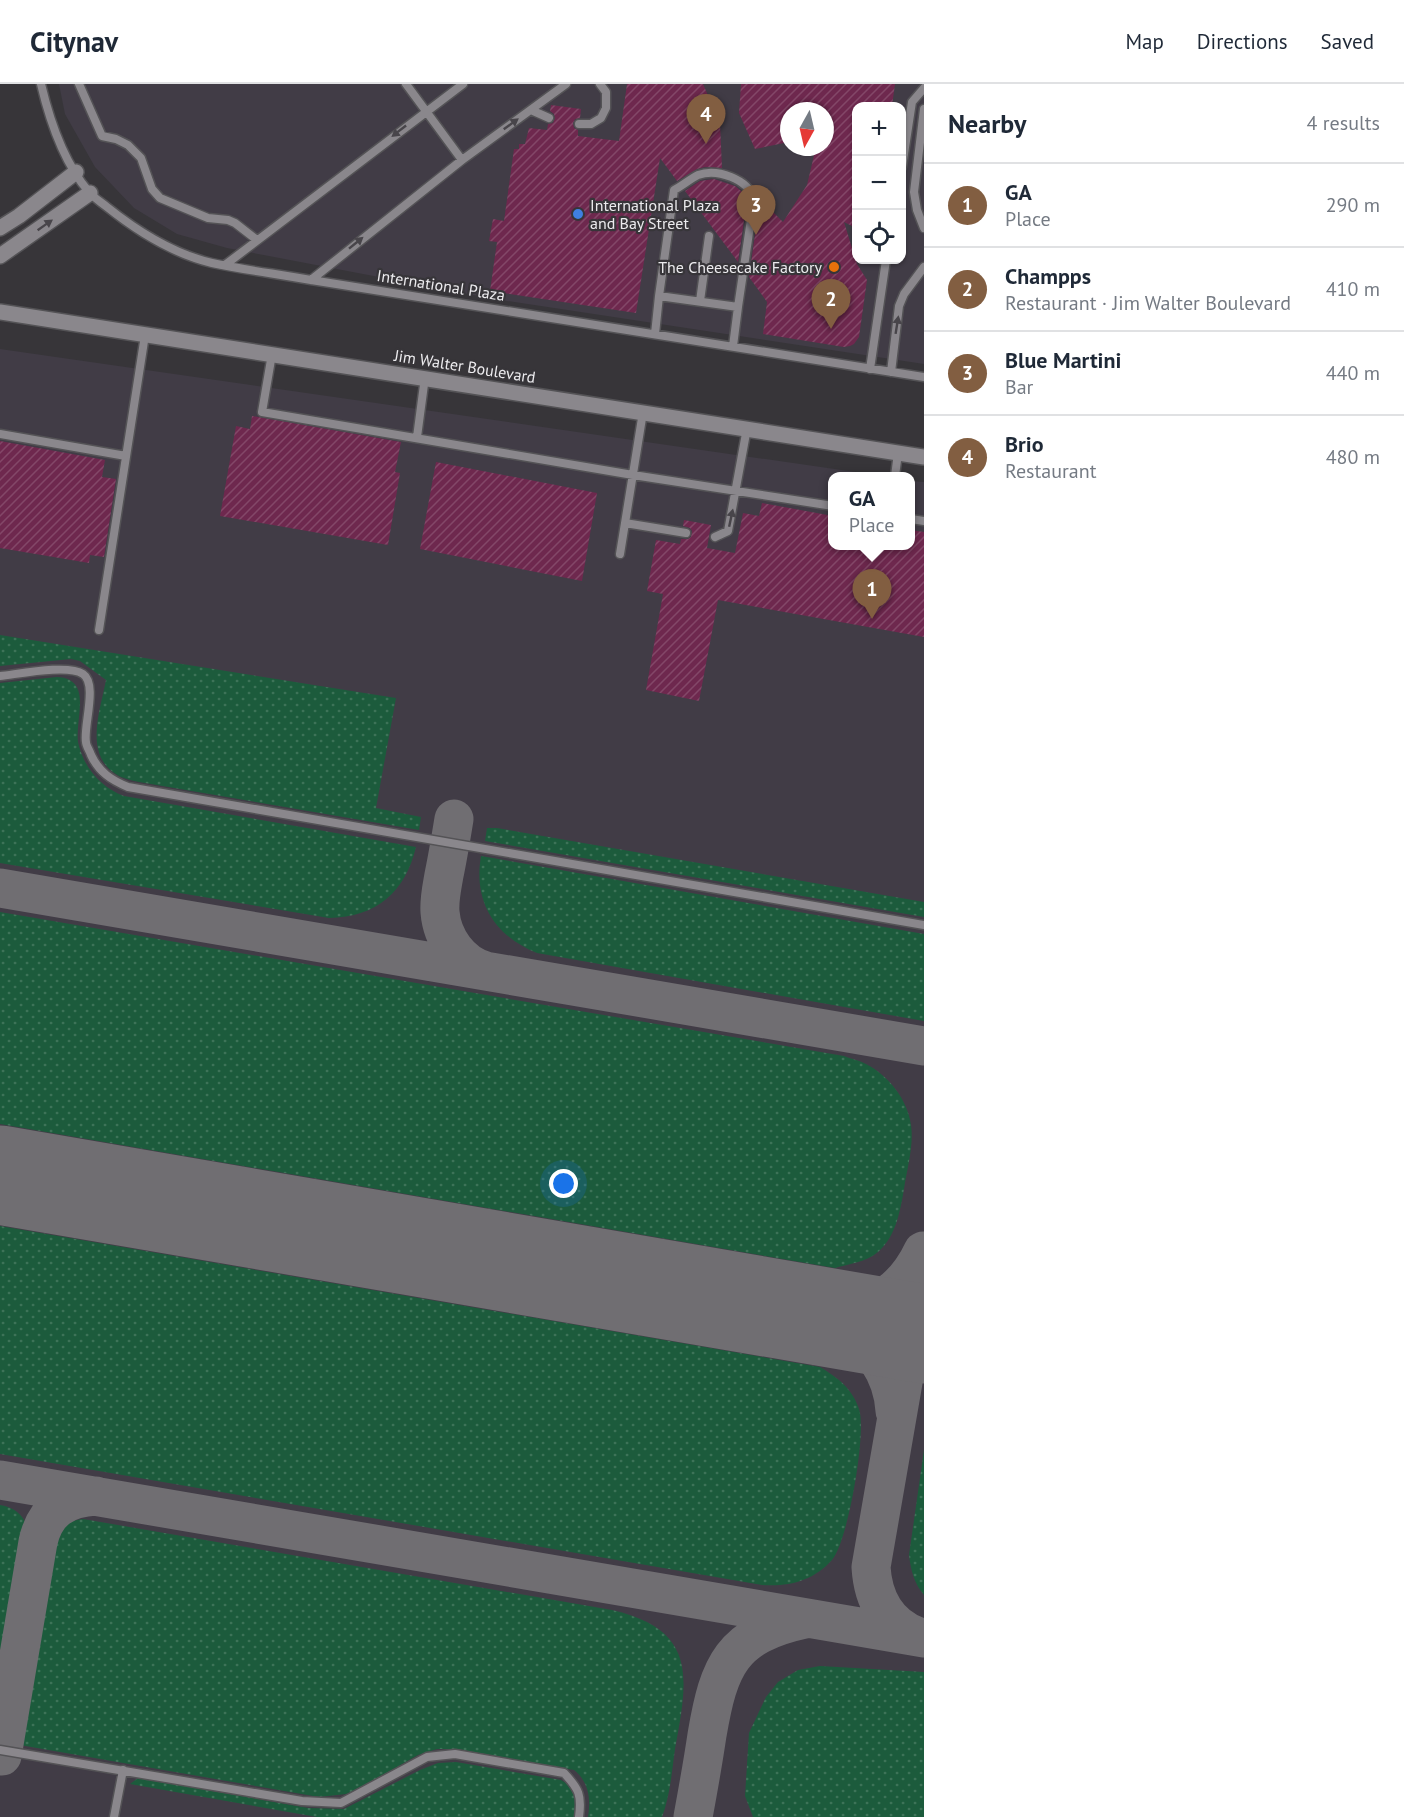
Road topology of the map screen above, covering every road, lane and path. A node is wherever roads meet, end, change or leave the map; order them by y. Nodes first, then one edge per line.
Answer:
1 (41, 84) edge
2 (79, 84) edge
3 (406, 84) edge
4 (463, 84) edge
5 (566, 84) edge
6 (600, 84) edge
7 (924, 88) edge
8 (531, 110) junction
9 (924, 110) edge
10 (426, 111) junction
11 (549, 118) dead end
12 (579, 124) dead end
13 (904, 156) edge
14 (462, 160) junction
15 (76, 172) junction
16 (90, 193) junction
17 (0, 228) edge
18 (924, 228) edge
19 (709, 236) dead end
20 (257, 240) junction
21 (0, 256) edge
22 (884, 264) edge
23 (225, 265) junction
24 (924, 267) edge
25 (311, 280) junction
26 (659, 296) junction
27 (700, 302) junction
28 (738, 307) junction
29 (0, 312) edge
30 (654, 334) junction
31 (145, 335) junction
32 (733, 346) junction
33 (272, 354) junction
34 (870, 369) junction
35 (891, 372) junction
36 (425, 377) junction
37 (924, 377) edge
38 (643, 412) junction
39 (747, 428) junction
40 (0, 434) edge
41 (417, 437) junction
42 (898, 453) junction
43 (126, 456) junction
44 (924, 457) edge
45 (896, 472) edge
46 (633, 475) junction
47 (736, 490) junction
48 (828, 505) edge
49 (626, 523) junction
50 (686, 533) dead end
51 (716, 537) dead end
52 (620, 554) dead end
53 (99, 630) dead end
54 (0, 676) edge
55 (924, 925) edge
56 (0, 1750) edge
57 (123, 1770) junction
58 (114, 1817) edge
59 (579, 1817) edge

1 - 15 lane, International Plaza
2 - 20 lane
3 - 10 lane
4 - 10 lane
5 - 8 lane
6 - 12 lane
7 - 13 lane
8 - 11 lane
14 -> 8 lane
9 - 18 lane
10 - 14 lane
10 -> 20 lane
25 -> 14 lane
15 - 16 lane, International Plaza
15 - 17 street
21 -> 16 street
16 - 23 lane, International Plaza
19 - 27 lane
20 - 23 lane
22 - 34 lane
23 - 25 lane, International Plaza
35 -> 24 lane
25 - 30 lane, International Plaza
26 - 27 lane
26 - 28 lane
26 - 30 lane
27 - 28 lane
28 - 32 lane
29 - 31 street, Jim Walter Boulevard
30 - 32 lane, International Plaza
31 - 33 street, Jim Walter Boulevard
31 - 43 lane
32 - 34 lane, International Plaza
33 - 36 street, Jim Walter Boulevard
33 - 41 lane
34 - 35 lane, International Plaza
35 - 37 lane, International Plaza
36 - 38 street, Jim Walter Boulevard
36 - 41 lane
38 - 39 street, Jim Walter Boulevard
38 - 46 lane
39 - 42 street, Jim Walter Boulevard
39 - 47 lane
40 - 43 lane
41 - 46 lane
42 - 44 street, Jim Walter Boulevard
42 - 45 lane
43 - 53 lane
46 - 47 lane
46 - 49 lane
47 - 48 lane
51 -> 47 lane
49 - 50 lane
49 - 52 lane
54 - 55 lane
56 - 57 lane
57 - 58 lane
57 - 59 lane

